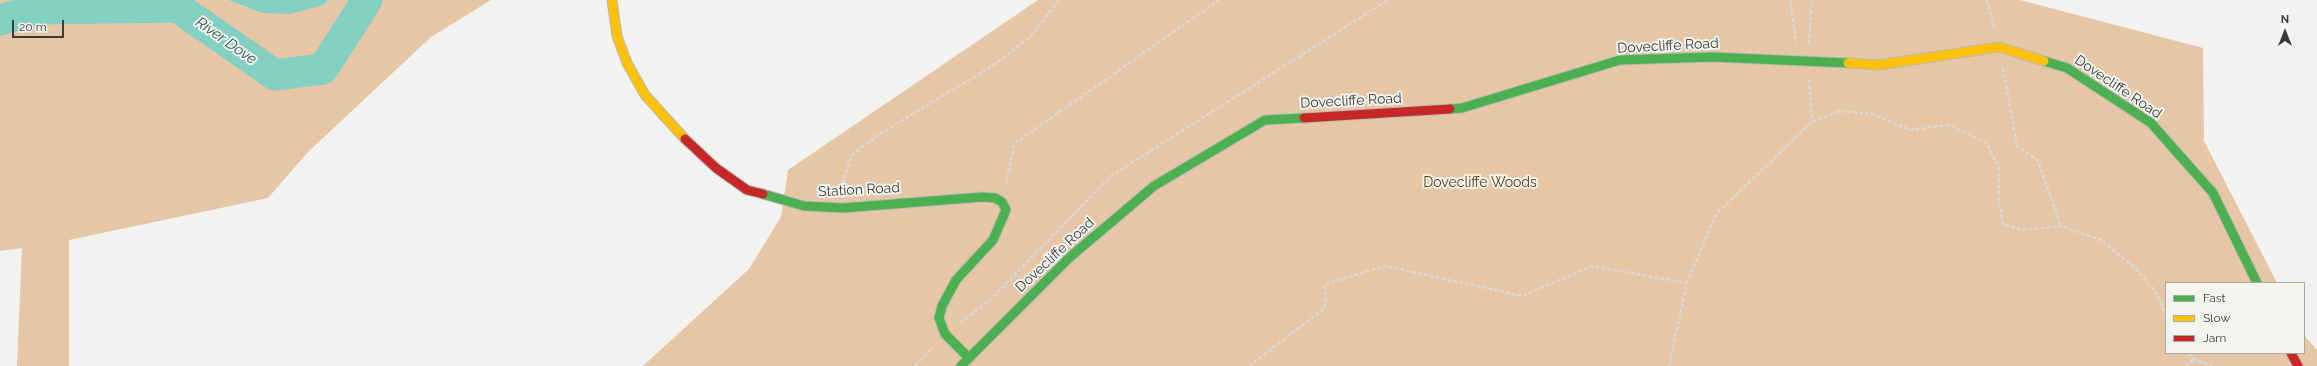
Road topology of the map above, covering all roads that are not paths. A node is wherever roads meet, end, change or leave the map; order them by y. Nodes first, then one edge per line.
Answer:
1 (612, 0) edge
2 (2257, 282) edge
3 (2292, 354) edge
4 (968, 357) junction
5 (961, 366) edge
6 (2298, 366) edge

1 - 4 street, Station Road
2 - 4 street, Dovecliffe Road
3 - 6 street
4 - 5 street, Dovecliffe Road

